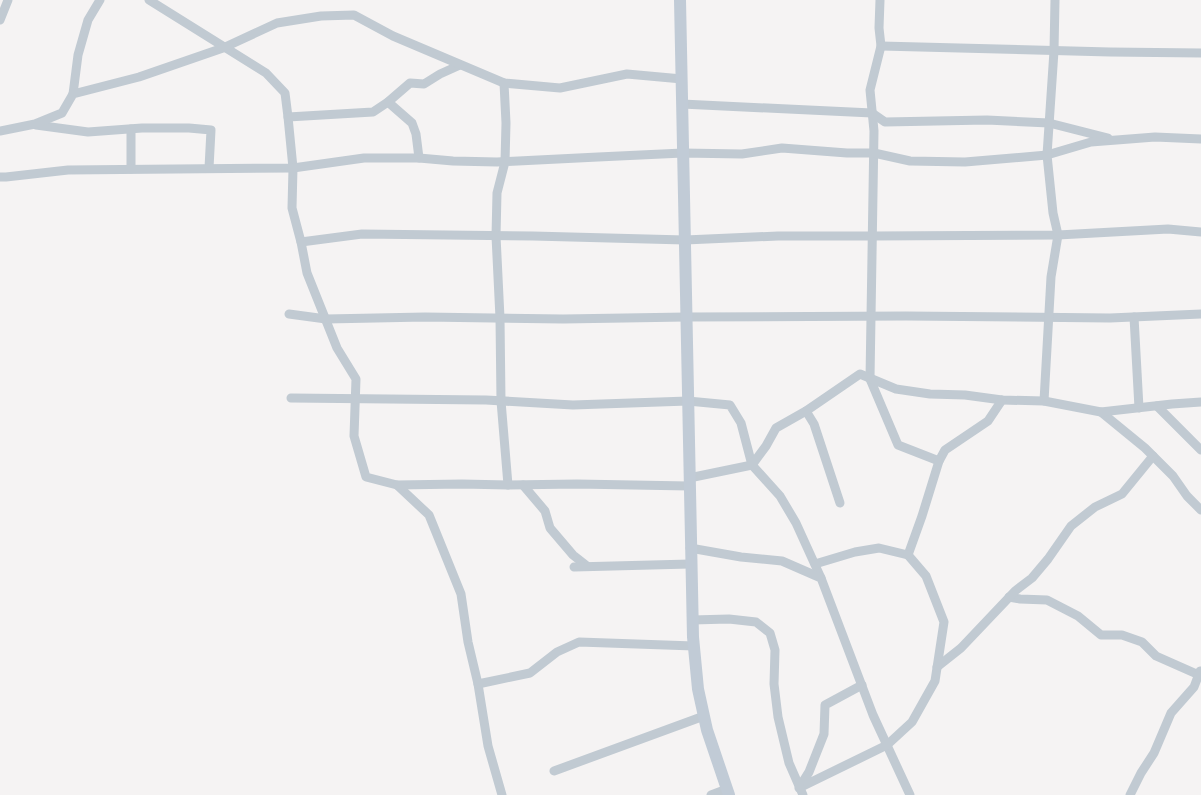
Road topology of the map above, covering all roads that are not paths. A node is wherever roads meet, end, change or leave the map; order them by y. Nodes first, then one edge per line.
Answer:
1 (8, 0) edge
2 (100, 0) edge
3 (149, 0) edge
4 (680, 0) edge
5 (880, 0) edge
6 (1055, 0) edge
7 (0, 20) edge
8 (881, 46) junction
9 (224, 48) junction
10 (1054, 51) junction
11 (1201, 53) edge
12 (460, 65) junction
13 (682, 79) junction
14 (504, 83) junction
15 (73, 94) junction
16 (388, 102) junction
17 (682, 104) junction
18 (872, 114) junction
19 (288, 117) junction
20 (1049, 123) junction
21 (35, 124) junction
22 (131, 129) junction
23 (0, 131) edge
24 (1115, 140) junction
25 (1201, 140) edge
26 (683, 153) junction
27 (874, 153) junction
28 (1048, 155) junction
29 (419, 158) junction
30 (505, 162) junction
31 (209, 168) junction
32 (293, 168) junction
33 (131, 169) junction
34 (0, 177) edge
35 (1201, 232) edge
36 (1058, 235) junction
37 (496, 236) junction
38 (872, 236) junction
39 (685, 240) junction
40 (301, 242) junction
41 (289, 314) dead end
42 (1201, 314) edge
43 (686, 317) junction
44 (871, 317) junction
45 (1134, 317) junction
46 (500, 318) junction
47 (1049, 318) junction
48 (326, 319) junction
49 (870, 379) junction
50 (291, 398) dead end
51 (355, 398) junction
52 (1002, 400) junction
53 (501, 401) junction
54 (688, 401) junction
55 (1044, 401) junction
56 (1201, 402) edge
57 (1157, 406) junction
58 (1139, 408) junction
59 (806, 411) junction
60 (1101, 412) junction
61 (1201, 450) edge
62 (1153, 456) junction
63 (940, 461) junction
64 (752, 465) junction
65 (689, 482) junction
66 (397, 485) junction
67 (508, 485) junction
68 (523, 485) junction
69 (840, 503) dead end
70 (1201, 510) edge
71 (690, 548) junction
72 (908, 555) junction
73 (690, 564) junction
74 (815, 564) junction
75 (587, 566) junction
76 (574, 567) dead end
77 (821, 578) junction
78 (1009, 597) junction
79 (692, 620) junction
80 (694, 646) junction
81 (937, 667) junction
82 (1200, 672) edge
83 (478, 684) junction
84 (862, 685) junction
85 (704, 716) junction
86 (887, 745) junction
87 (554, 771) dead end
88 (801, 791) edge
89 (728, 792) edge
90 (502, 795) edge
91 (711, 795) edge
92 (910, 795) edge
93 (1130, 795) edge

1 - 7 street
2 - 15 street
3 - 9 street
4 - 13 main road
5 - 8 street
6 - 10 street
8 - 10 street
8 - 18 street
9 - 12 street
9 - 15 street
9 - 19 street
10 - 11 street
10 - 20 street
12 - 14 street
12 - 16 street
13 - 14 street
13 - 17 main road
14 - 30 street
15 - 21 street
16 - 19 street
16 - 29 street
17 - 18 street
17 - 26 main road
18 - 20 street
18 - 27 street
19 - 32 street
20 - 24 street
20 - 28 street
21 - 22 street
21 - 23 street
22 - 31 street
22 - 33 street
24 - 25 street
24 - 28 street
26 - 27 street
26 - 30 street
26 - 39 main road
27 - 28 street
27 - 38 street
28 - 36 street
29 - 30 street
29 - 32 street
30 - 37 street
31 - 32 street
31 - 33 street
32 - 40 street
33 - 34 street
35 - 36 street
36 - 38 street
36 - 47 street
37 - 39 street
37 - 40 street
37 - 46 street
38 - 39 street
38 - 44 street
39 - 43 main road
40 - 48 street
41 - 48 street
42 - 45 street
43 - 44 street
43 - 46 street
43 - 54 main road
44 - 47 street
44 - 49 street
45 - 47 street
45 - 58 street
46 - 48 street
46 - 53 street
47 - 55 street
48 - 51 street
49 - 52 street
49 - 59 street
49 - 63 street
50 - 51 street
51 - 53 street
51 - 66 street
52 - 55 street
52 - 63 street
53 - 54 street
53 - 67 street
54 - 64 street
54 - 65 main road
55 - 60 street
56 - 57 street
57 - 58 street
57 - 61 street
58 - 60 street
59 - 64 street
59 - 69 street
60 - 62 street
62 - 70 street
62 - 78 street
63 - 72 street
64 - 65 street
64 - 74 street
65 - 68 street
65 - 71 main road
66 - 67 street
66 - 83 street
67 - 68 street
68 - 75 street
71 - 73 main road
71 - 77 street
72 - 74 street
72 - 81 street
73 - 75 street
73 - 79 main road
74 - 77 street
75 - 76 street
77 - 84 street
78 - 81 street
78 - 82 street
79 - 80 main road
79 - 88 street
80 - 83 street
80 - 85 main road
81 - 86 street
82 - 93 street
83 - 90 street
84 - 86 street
84 - 88 street
85 - 87 street
85 - 89 main road
86 - 88 street
86 - 92 street
89 - 91 street

